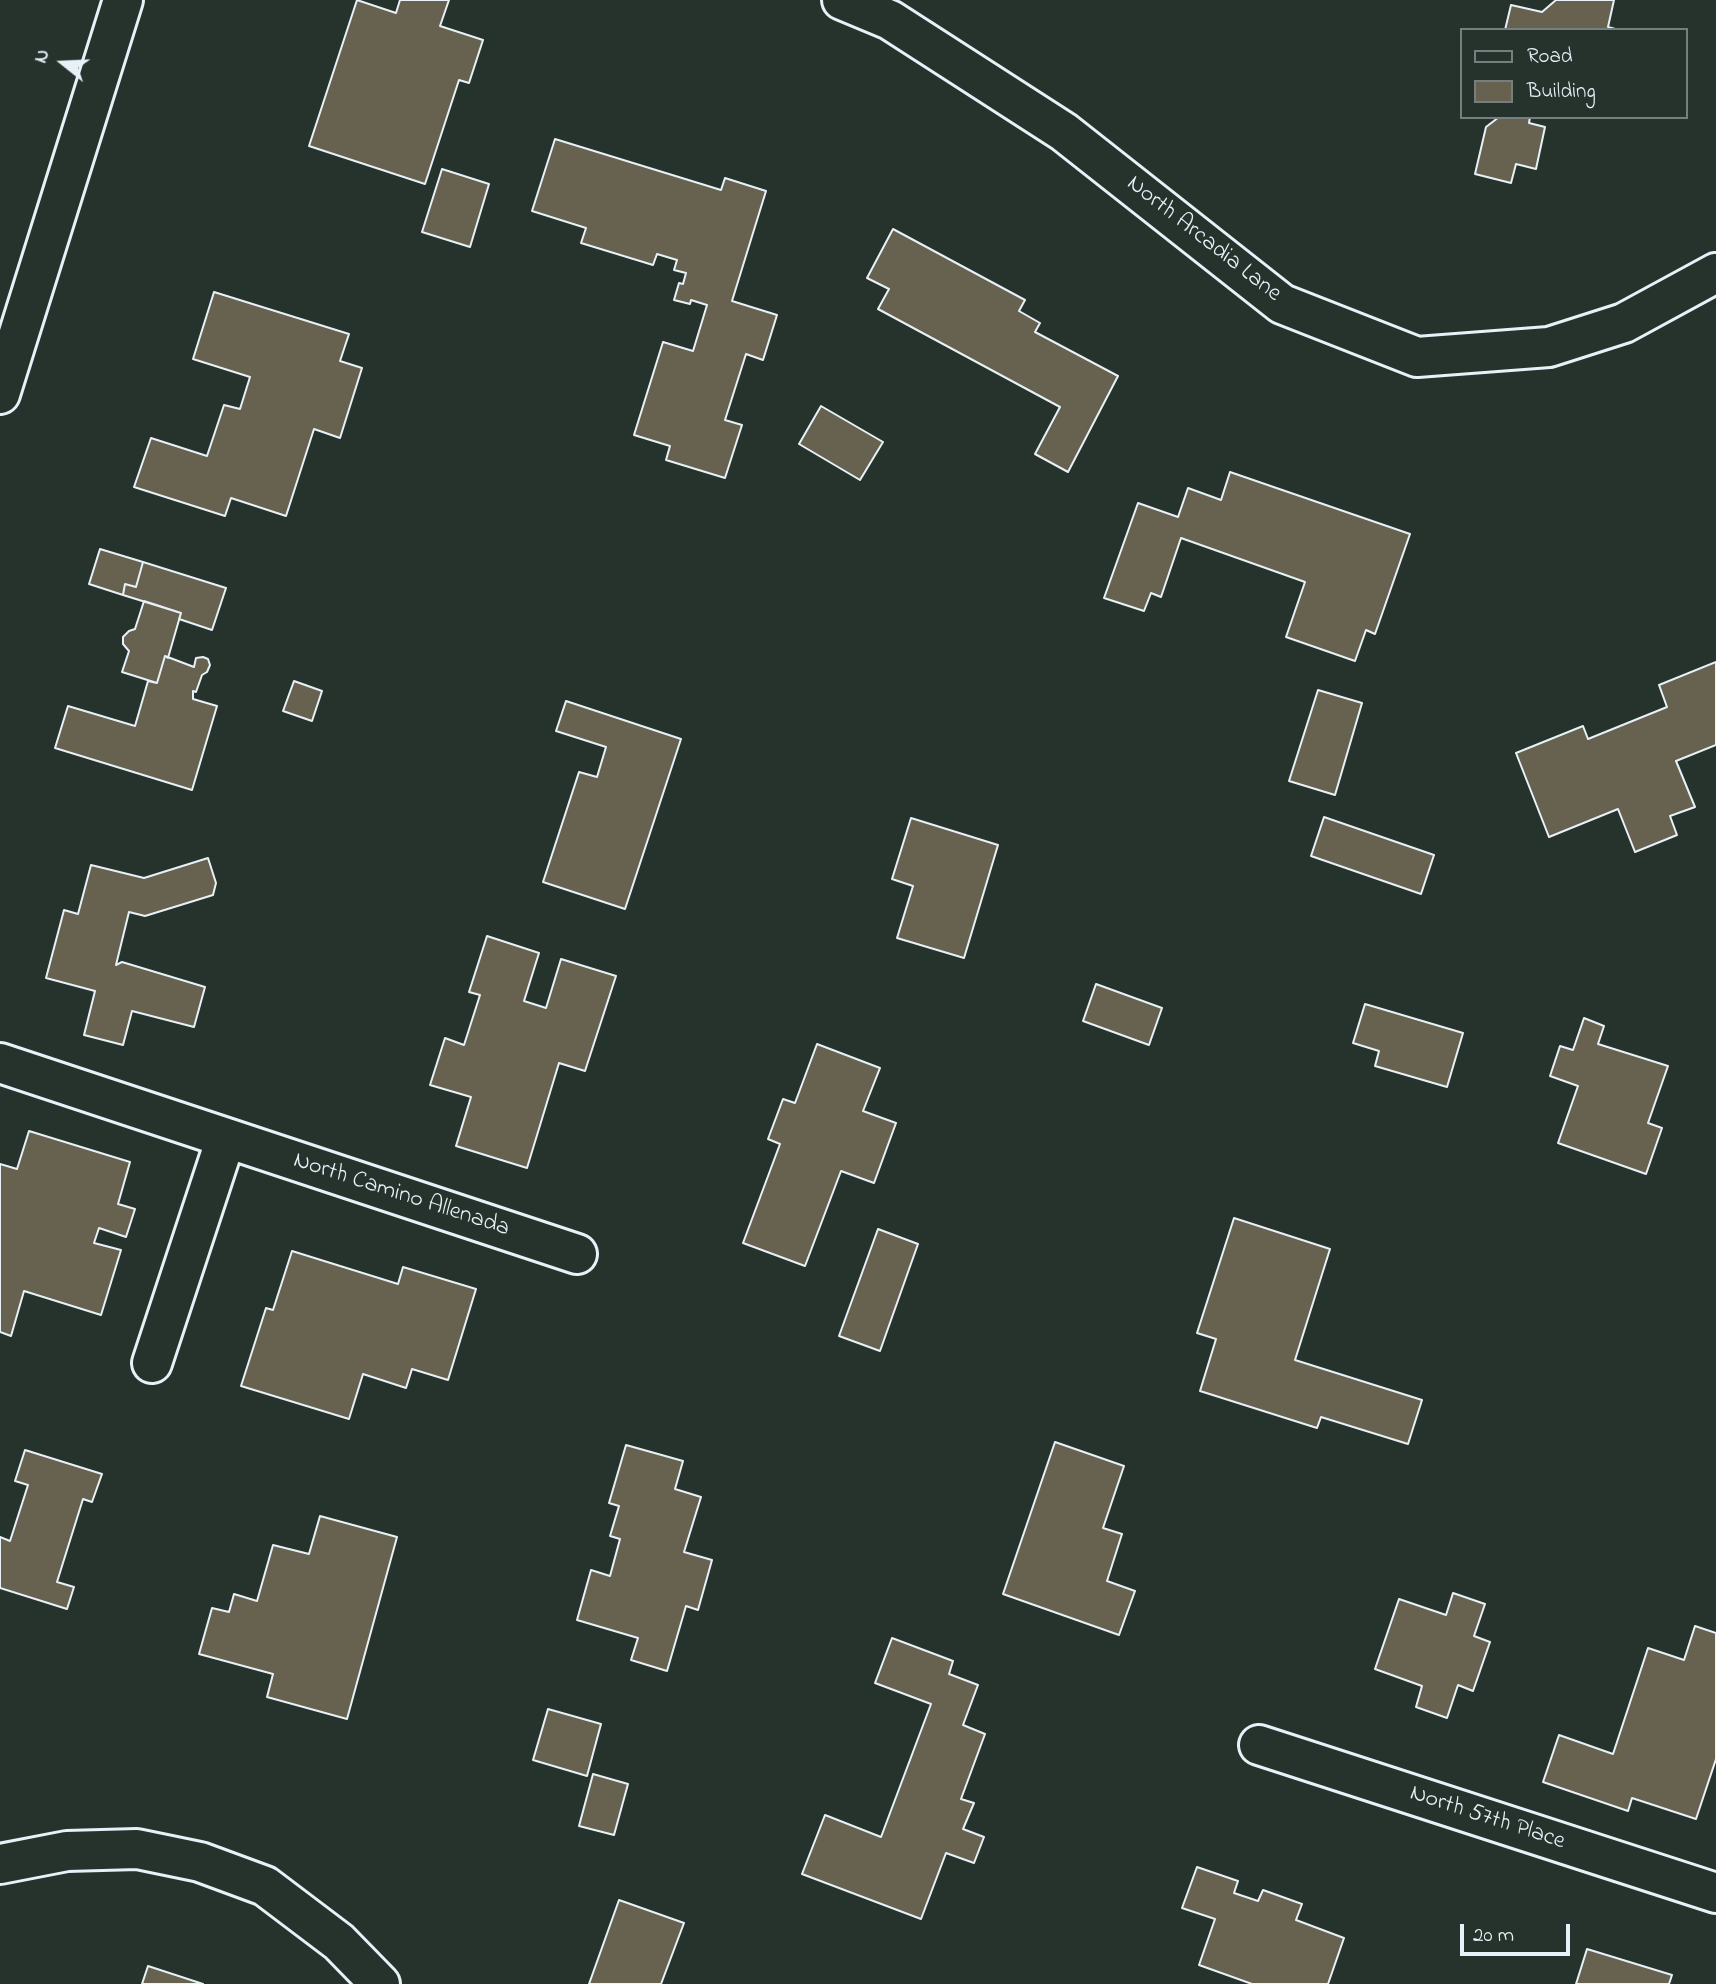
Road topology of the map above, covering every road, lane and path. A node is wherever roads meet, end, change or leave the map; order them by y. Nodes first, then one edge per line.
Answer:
1 (123, 0) edge
2 (842, 0) edge
3 (1716, 273) edge
4 (0, 394) edge
5 (0, 1063) edge
6 (226, 1138) junction
7 (577, 1254) dead end
8 (152, 1363) dead end
9 (1259, 1745) dead end
10 (0, 1864) edge
11 (1716, 1894) edge
12 (380, 1984) edge

1 - 4 street
2 - 3 street, North Arcadia Lane
5 - 6 street, North Camino Allenada
6 - 7 street, North Camino Allenada
6 - 8 street
9 - 11 street, North 57th Place
10 - 12 street

